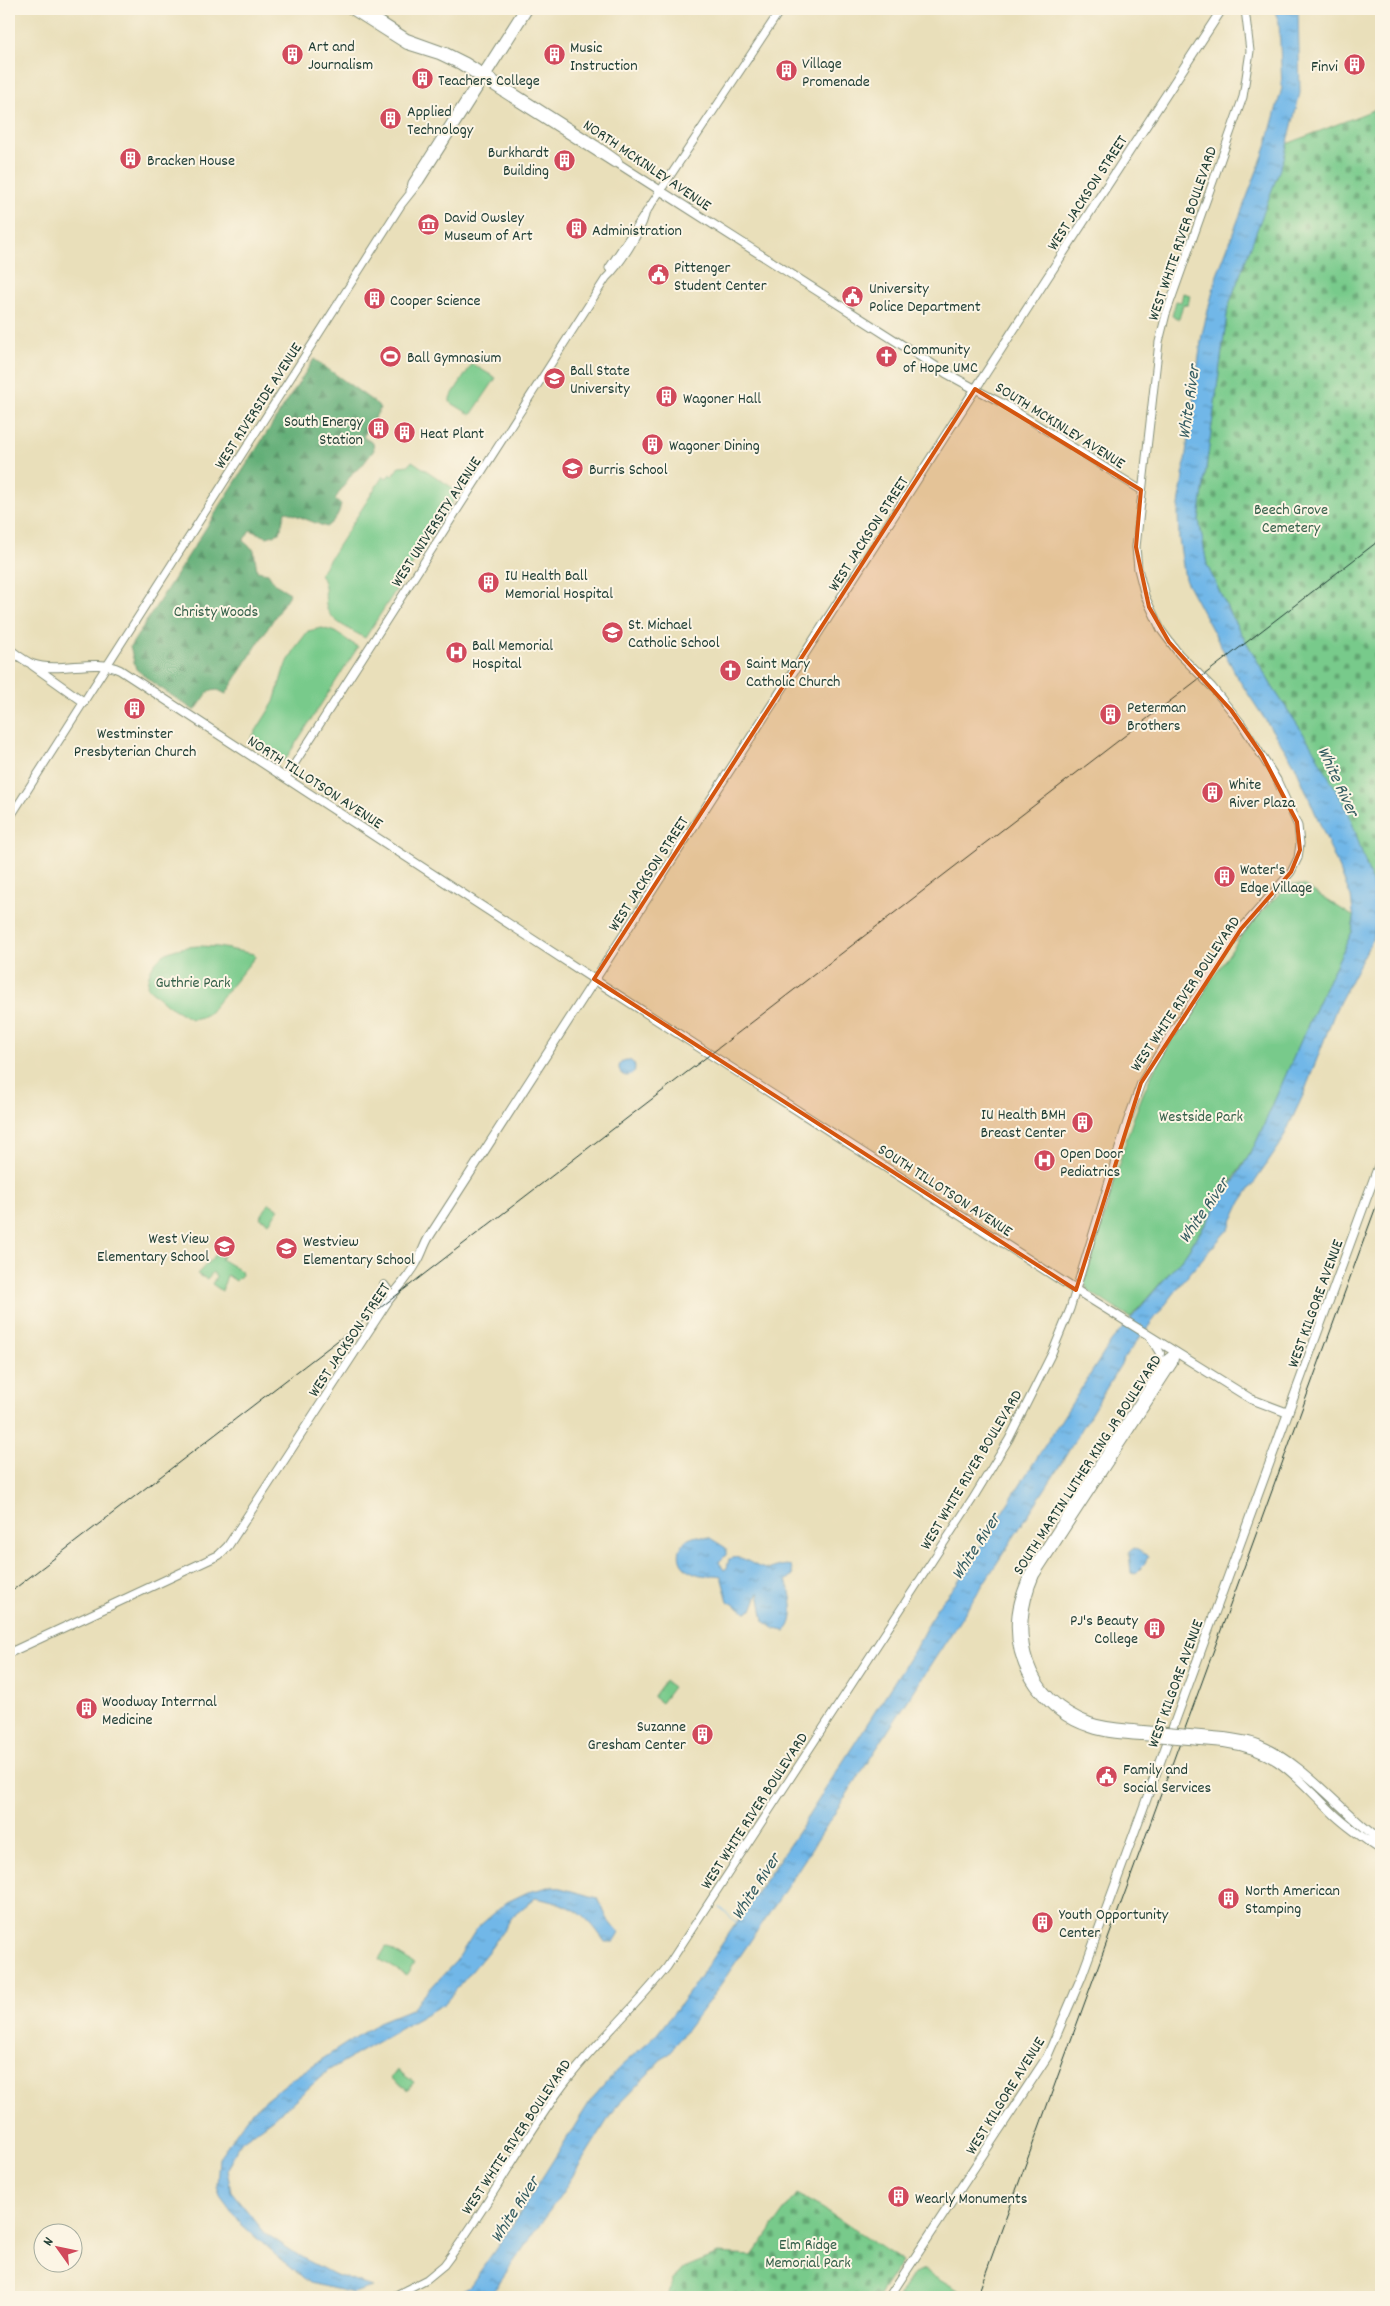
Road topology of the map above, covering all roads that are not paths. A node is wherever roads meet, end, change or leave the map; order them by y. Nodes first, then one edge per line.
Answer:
1 (350, 9) edge
2 (362, 9) edge
3 (523, 9) edge
4 (529, 9) edge
5 (781, 9) edge
6 (1222, 9) edge
7 (1245, 9) edge
8 (481, 76) junction
9 (660, 191) junction
10 (914, 352) joint
11 (975, 389) junction
12 (1141, 490) junction
13 (9, 649) edge
14 (31, 663) junction
15 (107, 665) junction
16 (84, 702) junction
17 (286, 777) junction
18 (9, 818) edge
19 (594, 979) junction
20 (1381, 1159) edge
21 (384, 1285) dead end
22 (1076, 1290) junction
23 (392, 1296) junction
24 (1157, 1344) junction
25 (1175, 1352) junction
26 (1156, 1378) junction
27 (1288, 1413) junction
28 (9, 1653) edge
29 (1143, 1733) junction
30 (1224, 1740) junction
31 (1381, 1841) edge
32 (1381, 1850) edge
33 (392, 2297) edge
34 (889, 2297) edge

1 - 8 main road, NORTH MCKINLEY AVENUE
2 - 8 main road, NORTH MCKINLEY AVENUE
3 - 8 street
4 - 8 street
5 - 9 street, WEST UNIVERSITY AVENUE
6 - 11 main road, WEST JACKSON STREET
7 - 12 street, WEST WHITE RIVER BOULEVARD
8 - 9 main road, NORTH MCKINLEY AVENUE
8 - 15 street, WEST RIVERSIDE AVENUE
9 - 10 main road, NORTH MCKINLEY AVENUE
9 - 17 street, WEST UNIVERSITY AVENUE
10 - 11 main road, SOUTH MCKINLEY AVENUE
11 - 12 street, SOUTH MCKINLEY AVENUE
11 - 19 main road, WEST JACKSON STREET
12 - 22 street, WEST WHITE RIVER BOULEVARD
13 - 14 main road, NORTH TILLOTSON AVENUE
14 - 15 main road, NORTH TILLOTSON AVENUE
14 - 16 main road
15 - 16 street, WEST RIVERSIDE AVENUE
15 - 17 main road, NORTH TILLOTSON AVENUE
16 - 18 street, WEST RIVERSIDE AVENUE
17 - 19 main road, NORTH TILLOTSON AVENUE
19 - 22 main road, SOUTH TILLOTSON AVENUE
19 - 23 main road, WEST JACKSON STREET
20 - 27 main road, WEST KILGORE AVENUE
21 - 23 main road
22 - 24 main road, SOUTH TILLOTSON AVENUE
22 - 33 street, WEST WHITE RIVER BOULEVARD
23 - 28 main road, WEST JACKSON STREET
24 - 25 main road
24 - 26 main road
25 - 26 main road, SOUTH MARTIN LUTHER KING JR BOULEVARD
25 - 27 main road
25 - 29 main road, SOUTH MARTIN LUTHER KING JR BOULEVARD
26 - 29 main road, SOUTH MARTIN LUTHER KING JR BOULEVARD
27 - 34 main road, WEST KILGORE AVENUE
29 - 30 main road, SOUTH MARTIN LUTHER KING JR BOULEVARD, bridge
30 - 31 main road, SOUTH MARTIN LUTHER KING JR BOULEVARD
30 - 32 main road, SOUTH MARTIN LUTHER KING JR BOULEVARD

